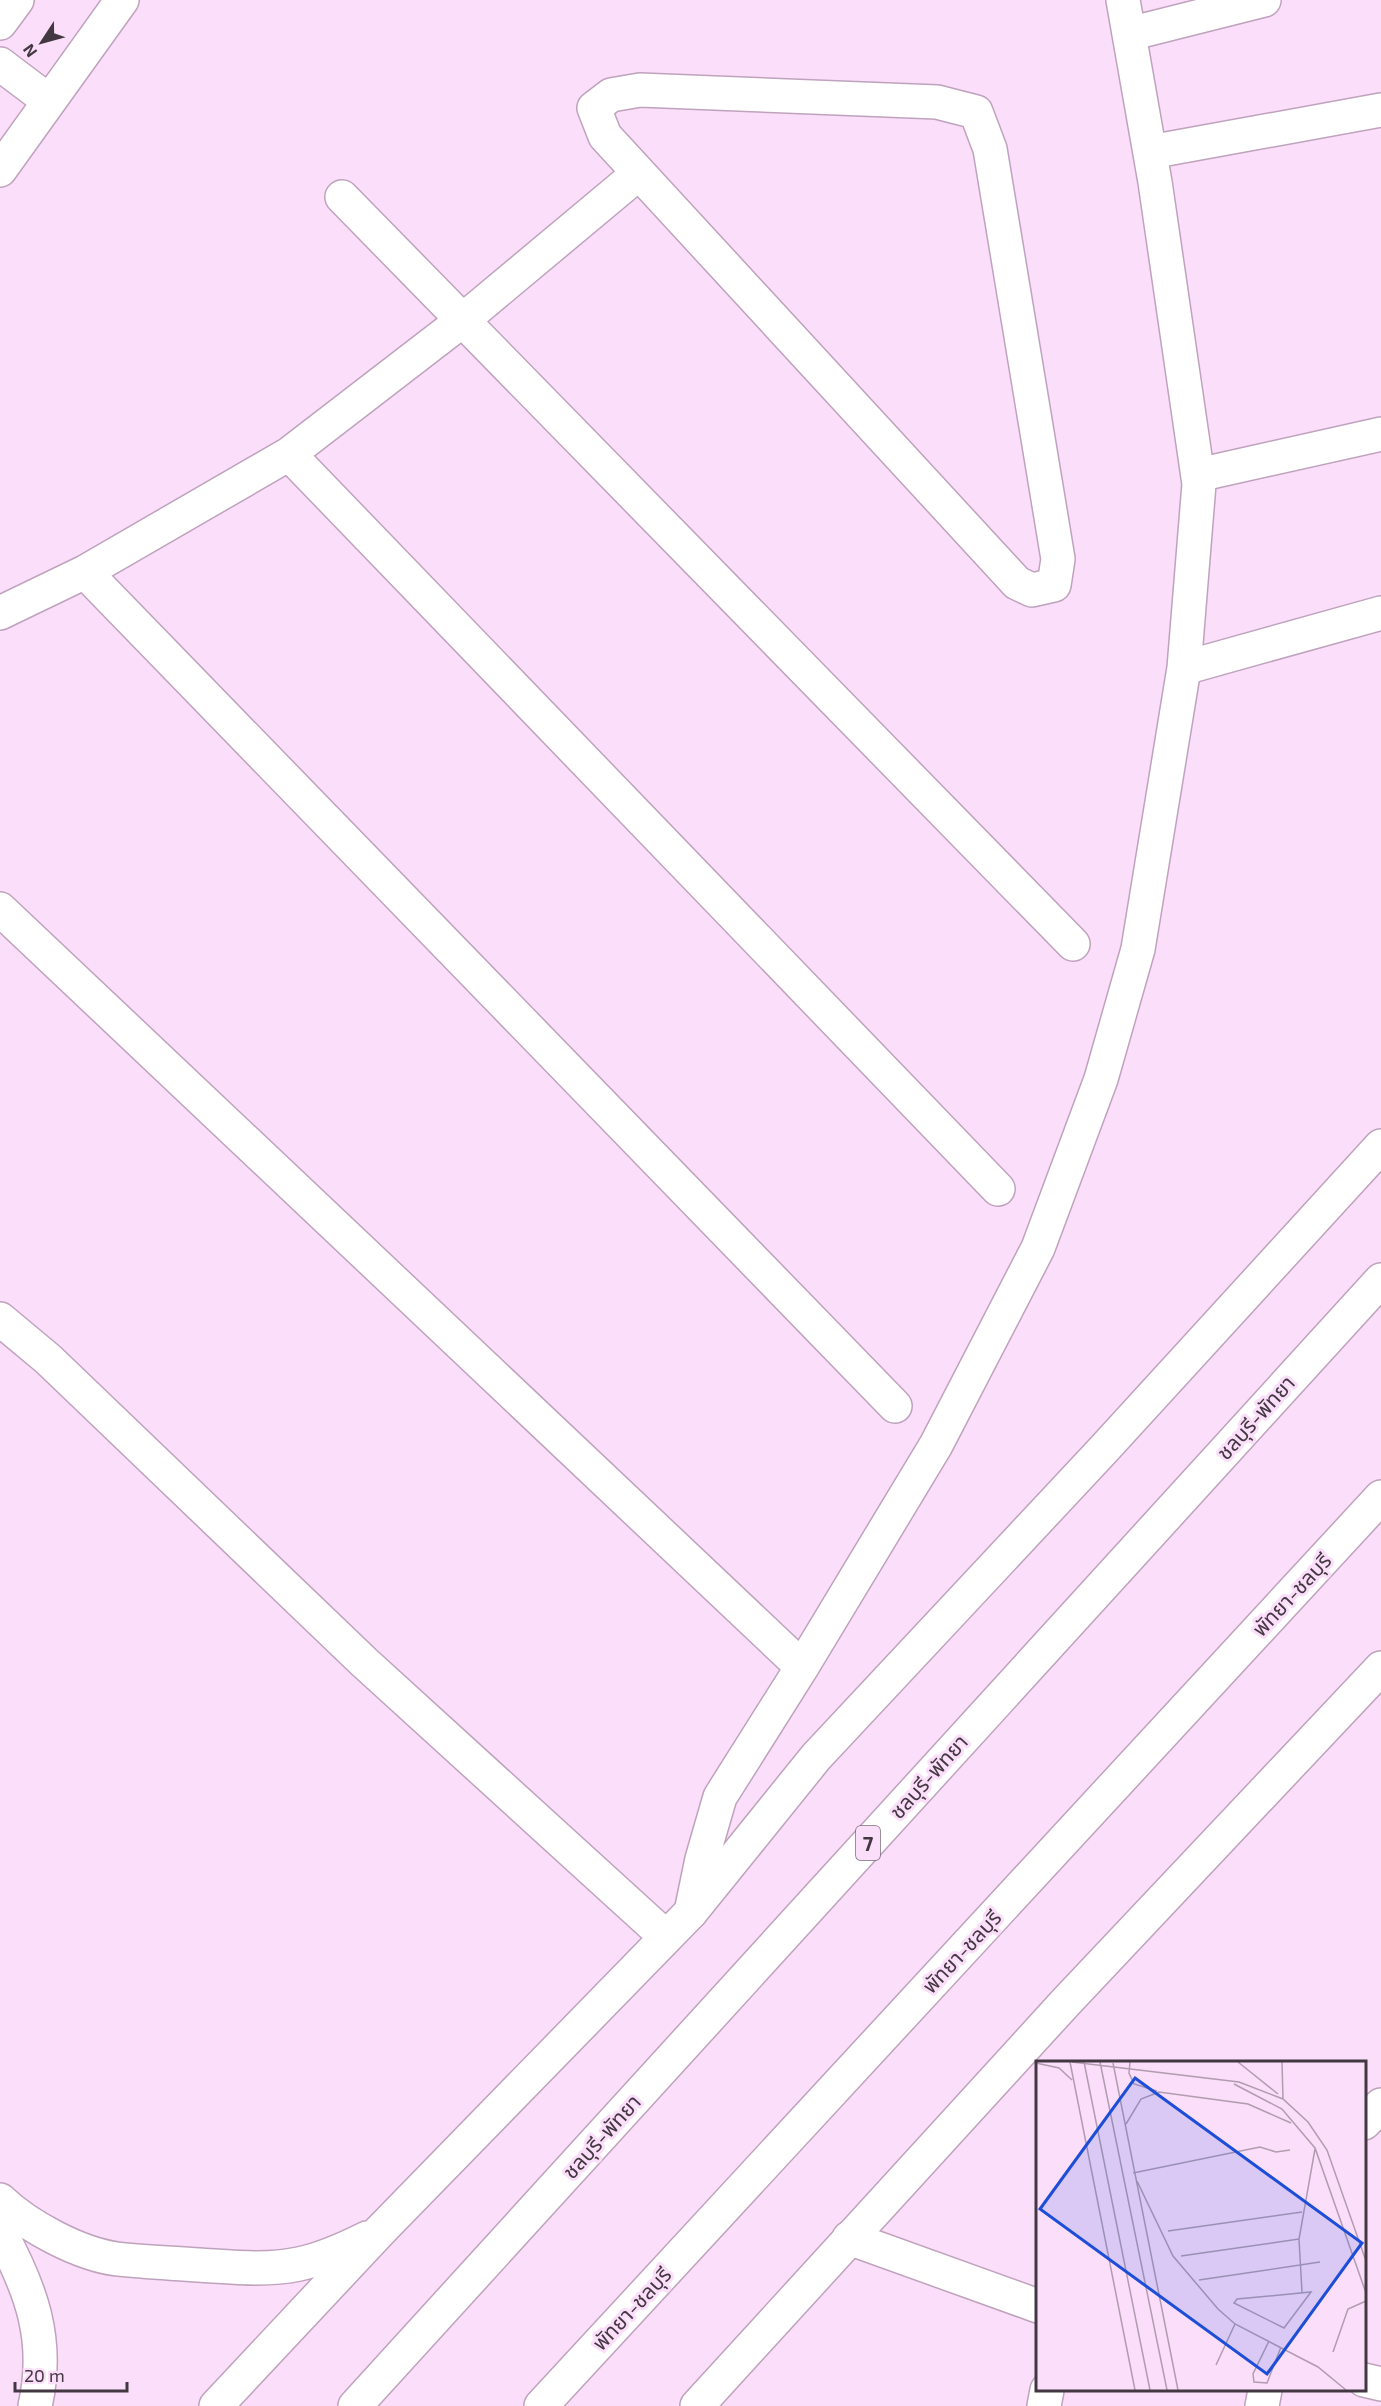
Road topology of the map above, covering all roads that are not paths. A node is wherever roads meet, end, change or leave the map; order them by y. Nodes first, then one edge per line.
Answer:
1 (17, 0) edge
2 (122, 0) edge
3 (1123, 0) edge
4 (1264, 0) edge
5 (0, 24) edge
6 (1129, 34) junction
7 (0, 64) edge
8 (49, 101) junction
9 (1381, 110) edge
10 (1150, 152) junction
11 (0, 170) edge
12 (639, 173) junction
13 (342, 197) dead end
14 (463, 320) junction
15 (1381, 434) edge
16 (289, 454) junction
17 (1198, 476) junction
18 (85, 572) junction
19 (0, 613) edge
20 (1381, 613) edge
21 (1184, 668) junction
22 (0, 909) edge
23 (1073, 944) dead end
24 (1381, 1146) edge
25 (998, 1189) dead end
26 (1381, 1280) edge
27 (0, 1319) edge
28 (895, 1406) dead end
29 (1381, 1497) edge
30 (802, 1667) junction
31 (1381, 1668) edge
32 (691, 1912) junction
33 (666, 1937) junction
34 (1381, 2105) edge
35 (1366, 2122) edge
36 (0, 2200) edge
37 (380, 2231) junction
38 (0, 2232) edge
39 (849, 2238) junction
40 (1035, 2300) edge
41 (1366, 2380) edge
42 (1381, 2384) edge
43 (1047, 2391) edge
44 (1265, 2391) edge
45 (35, 2406) edge
46 (216, 2406) edge
47 (355, 2406) edge
48 (541, 2406) edge
49 (697, 2406) edge
50 (1044, 2406) edge
51 (1262, 2406) edge

1 - 5 main road
2 - 8 main road
3 - 6 main road
4 - 6 main road
6 - 10 main road
7 - 8 main road
8 - 11 main road
9 - 10 main road
10 - 17 main road
12 - 12 main road
12 - 14 main road
13 - 14 main road
14 - 16 main road
14 - 23 main road
15 - 17 main road
16 - 18 main road
16 - 25 main road
17 - 21 main road
18 - 19 main road
18 - 28 main road
20 - 21 main road
21 - 30 main road
22 - 30 main road
24 - 32 main road
26 - 47 main road, ชลบุรี-พัทยา / 7
27 - 33 main road
29 - 48 main road, พัทยา-ชลบุรี
30 - 32 main road
31 - 39 main road
32 - 33 main road
33 - 37 main road
34 - 35 main road
36 - 37 main road
37 - 46 main road
38 - 45 main road
39 - 40 main road
39 - 49 main road
41 - 42 main road
43 - 50 main road
44 - 51 main road

